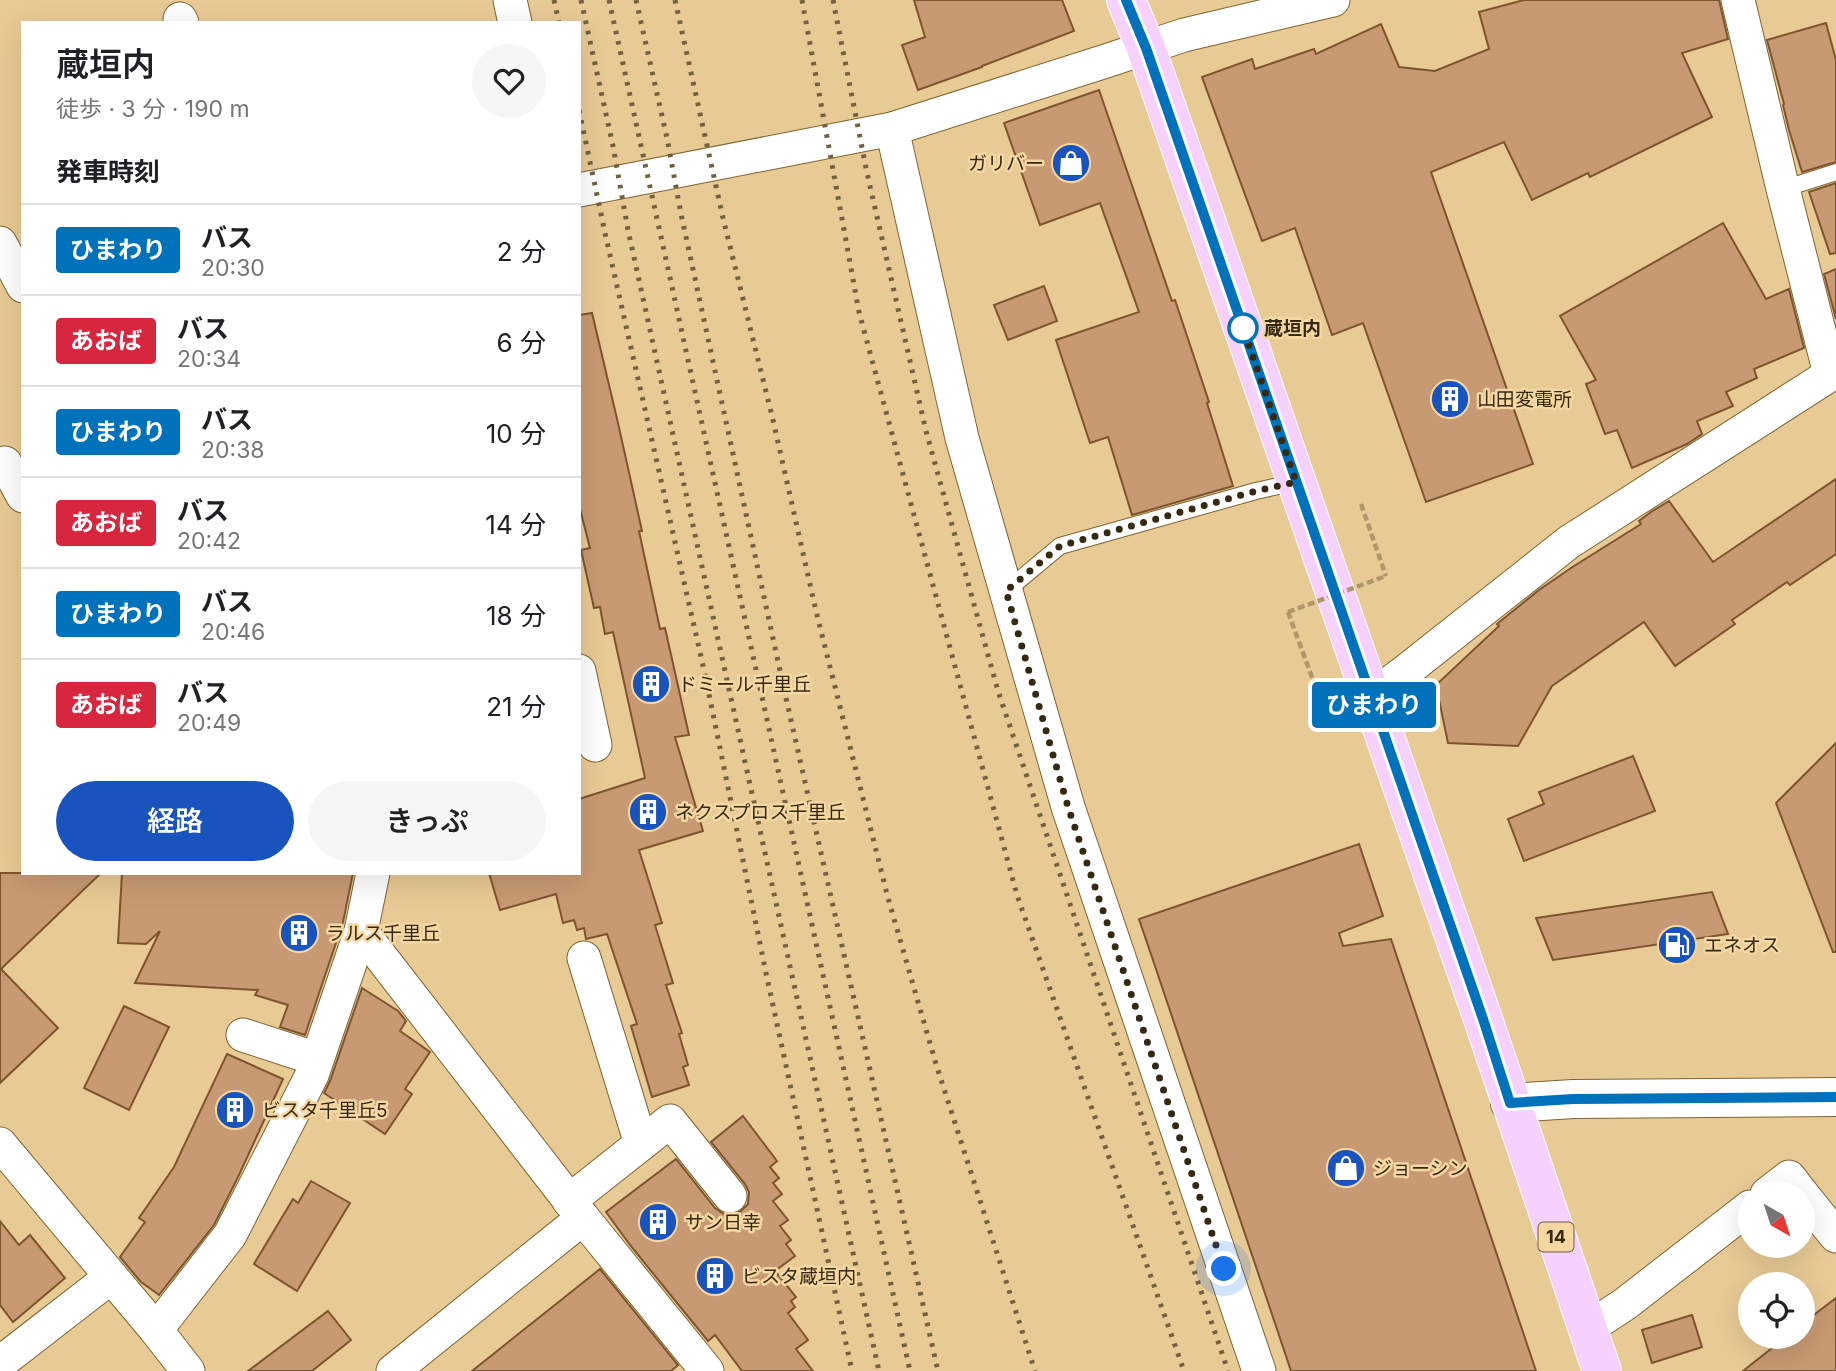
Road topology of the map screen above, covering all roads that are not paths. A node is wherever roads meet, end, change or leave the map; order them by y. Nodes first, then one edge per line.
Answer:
1 (510, 0) edge
2 (1126, 0) edge
3 (1738, 0) edge
4 (1329, 1) edge
5 (515, 21) edge
6 (1146, 48) junction
7 (892, 129) junction
8 (1836, 172) edge
9 (1783, 189) junction
10 (581, 190) edge
11 (0, 243) edge
12 (21, 282) edge
13 (1833, 372) edge
14 (9, 460) edge
15 (1296, 482) junction
16 (21, 491) edge
17 (1006, 591) junction
18 (581, 680) edge
19 (1371, 697) junction
20 (595, 745) dead end
21 (373, 875) edge
22 (361, 931) junction
23 (584, 958) dead end
24 (243, 1035) dead end
25 (317, 1059) junction
26 (1836, 1097) edge
27 (1510, 1103) junction
28 (0, 1144) edge
29 (641, 1144) junction
30 (730, 1196) dead end
31 (576, 1210) junction
32 (1815, 1210) edge
33 (1738, 1216) edge
34 (1836, 1236) edge
35 (111, 1277) junction
36 (1587, 1329) junction
37 (156, 1331) junction
38 (0, 1363) edge
39 (188, 1371) edge
40 (393, 1371) edge
41 (707, 1371) edge
42 (1259, 1371) edge
43 (1602, 1371) edge

1 - 5 street
2 - 6 main road, 14
3 - 9 street
4 - 6 street
6 - 7 street
6 - 15 main road, 14
7 - 10 street
7 - 17 street
8 - 9 lane
9 - 13 street
11 - 12 street
13 - 19 street
14 - 16 street
15 - 17 lane
15 - 19 main road, 14
17 - 42 street
18 - 20 street
19 - 27 main road, 14
21 - 22 street
22 - 25 street
22 - 31 street
23 - 29 street
24 - 25 street
25 - 37 street
26 - 27 street
27 - 36 main road, 14
28 - 35 street
29 - 30 street
29 - 31 street
31 - 40 street
31 - 41 street
32 - 34 street
33 - 36 street
35 - 37 street
35 - 38 street
36 - 43 main road, 14
37 - 39 street

